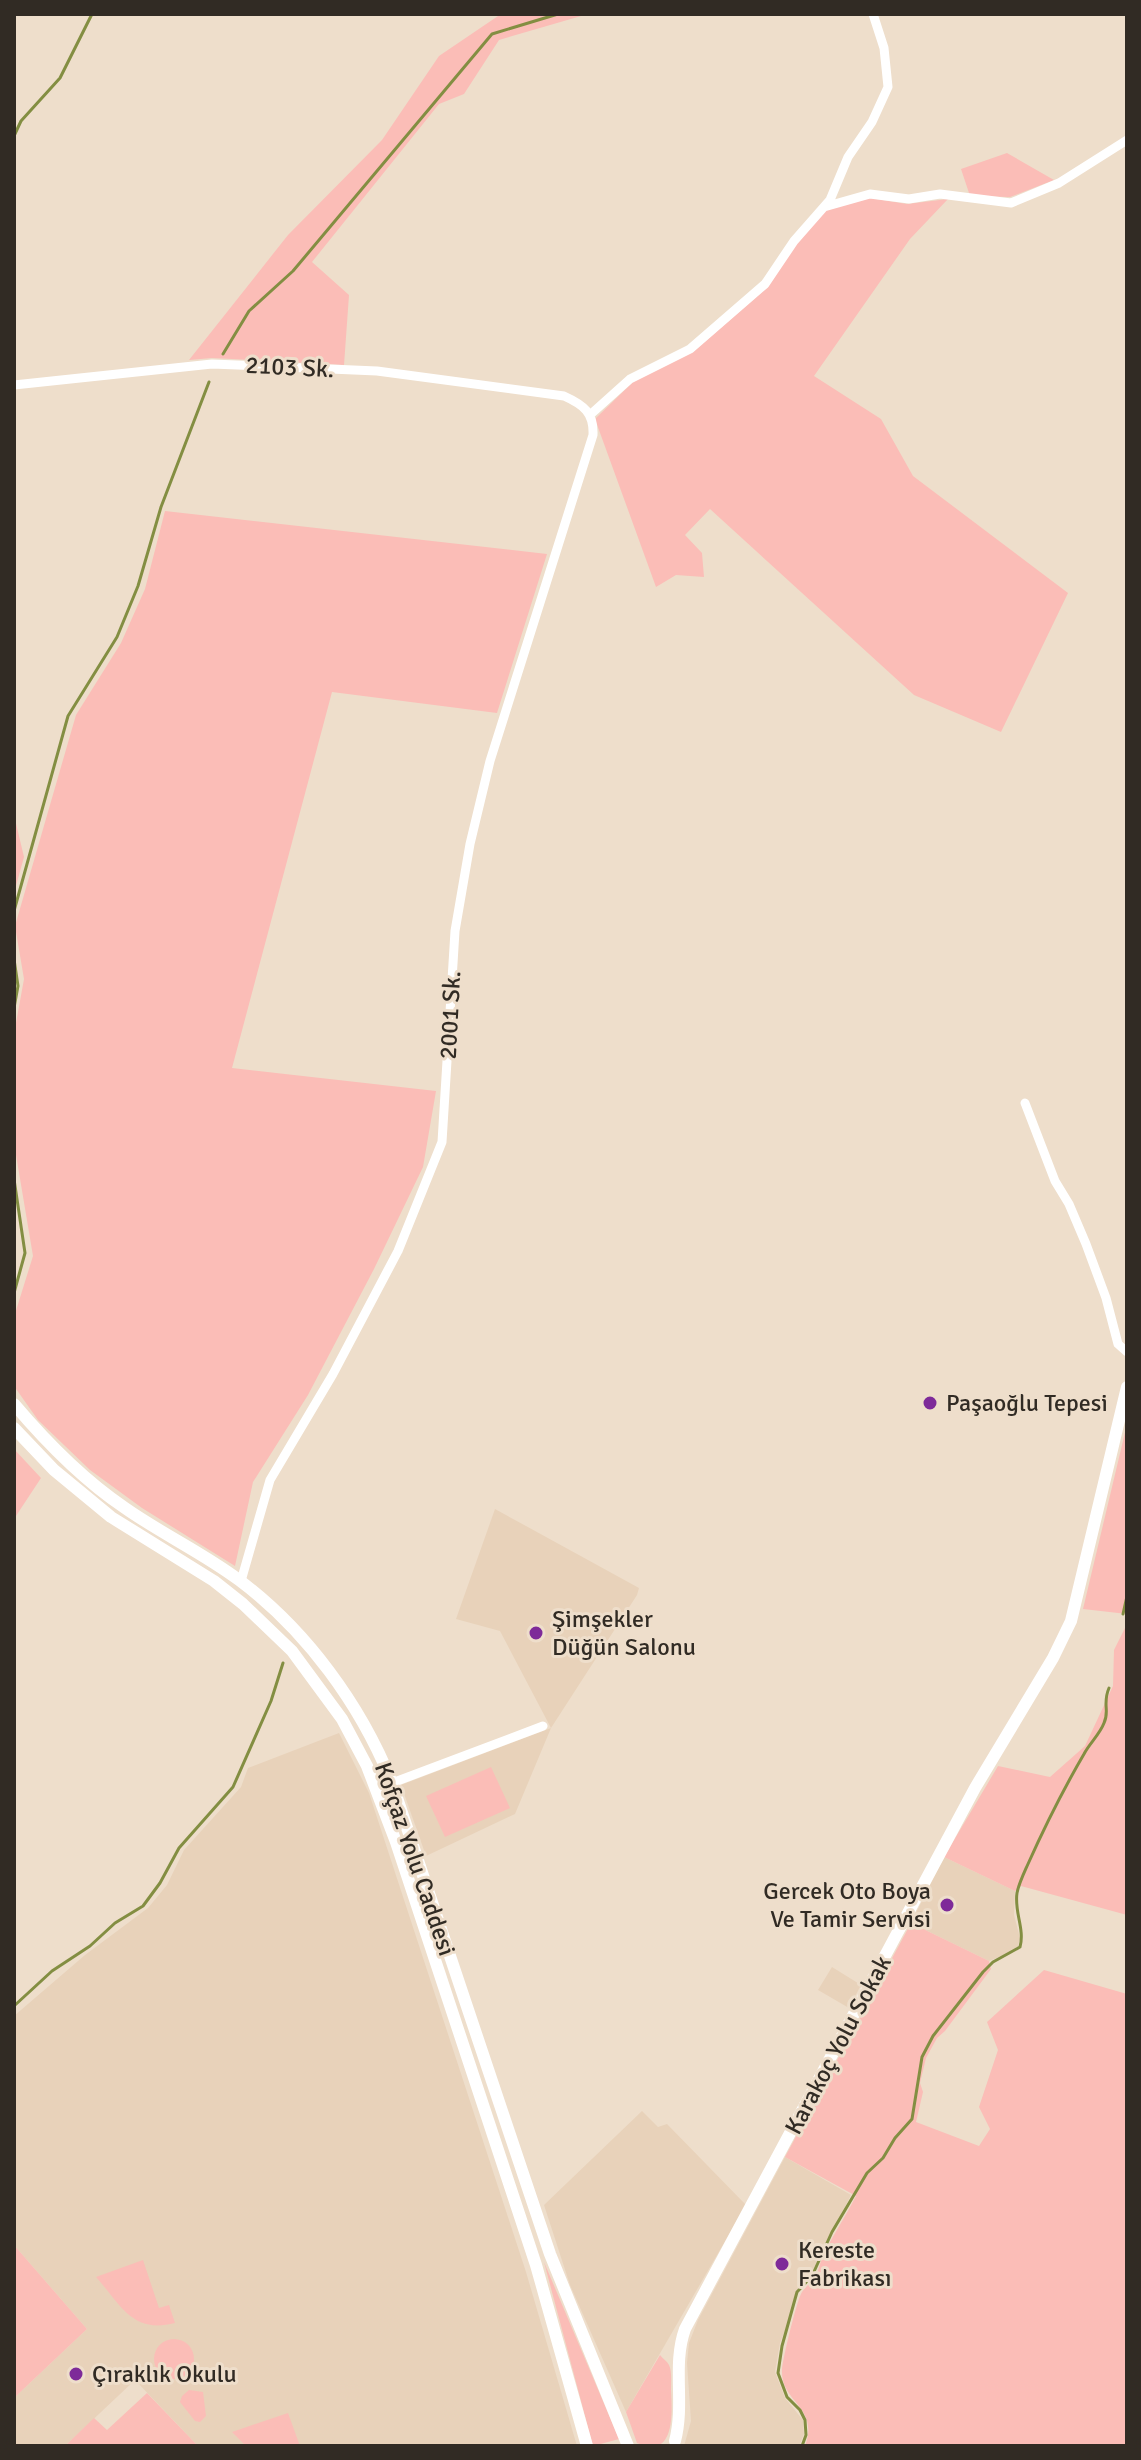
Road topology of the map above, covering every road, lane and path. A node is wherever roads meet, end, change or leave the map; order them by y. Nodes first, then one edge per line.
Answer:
1 (873, 14) edge
2 (1127, 140) edge
3 (824, 207) junction
4 (14, 385) edge
5 (592, 418) junction
6 (1025, 1103) dead end
7 (1127, 1352) edge
8 (1127, 1387) edge
9 (14, 1404) edge
10 (14, 1428) edge
11 (241, 1581) junction
12 (543, 1726) dead end
13 (392, 1783) junction
14 (672, 2444) edge
15 (587, 2446) edge
16 (628, 2446) edge

1 - 3 street
2 - 3 street
3 - 5 street
4 - 5 street, 2103 Sk.
5 - 11 street, 2001 Sk.
6 - 7 street
8 - 14 main road, Karakoç Yolu Sokak
9 - 11 main road, Kofçaz Yolu Caddesi
10 - 15 main road, Kofçaz Yolu Caddesi
11 - 13 main road, Kofçaz Yolu Caddesi
12 - 13 street
13 - 16 main road, Kofçaz Yolu Caddesi

